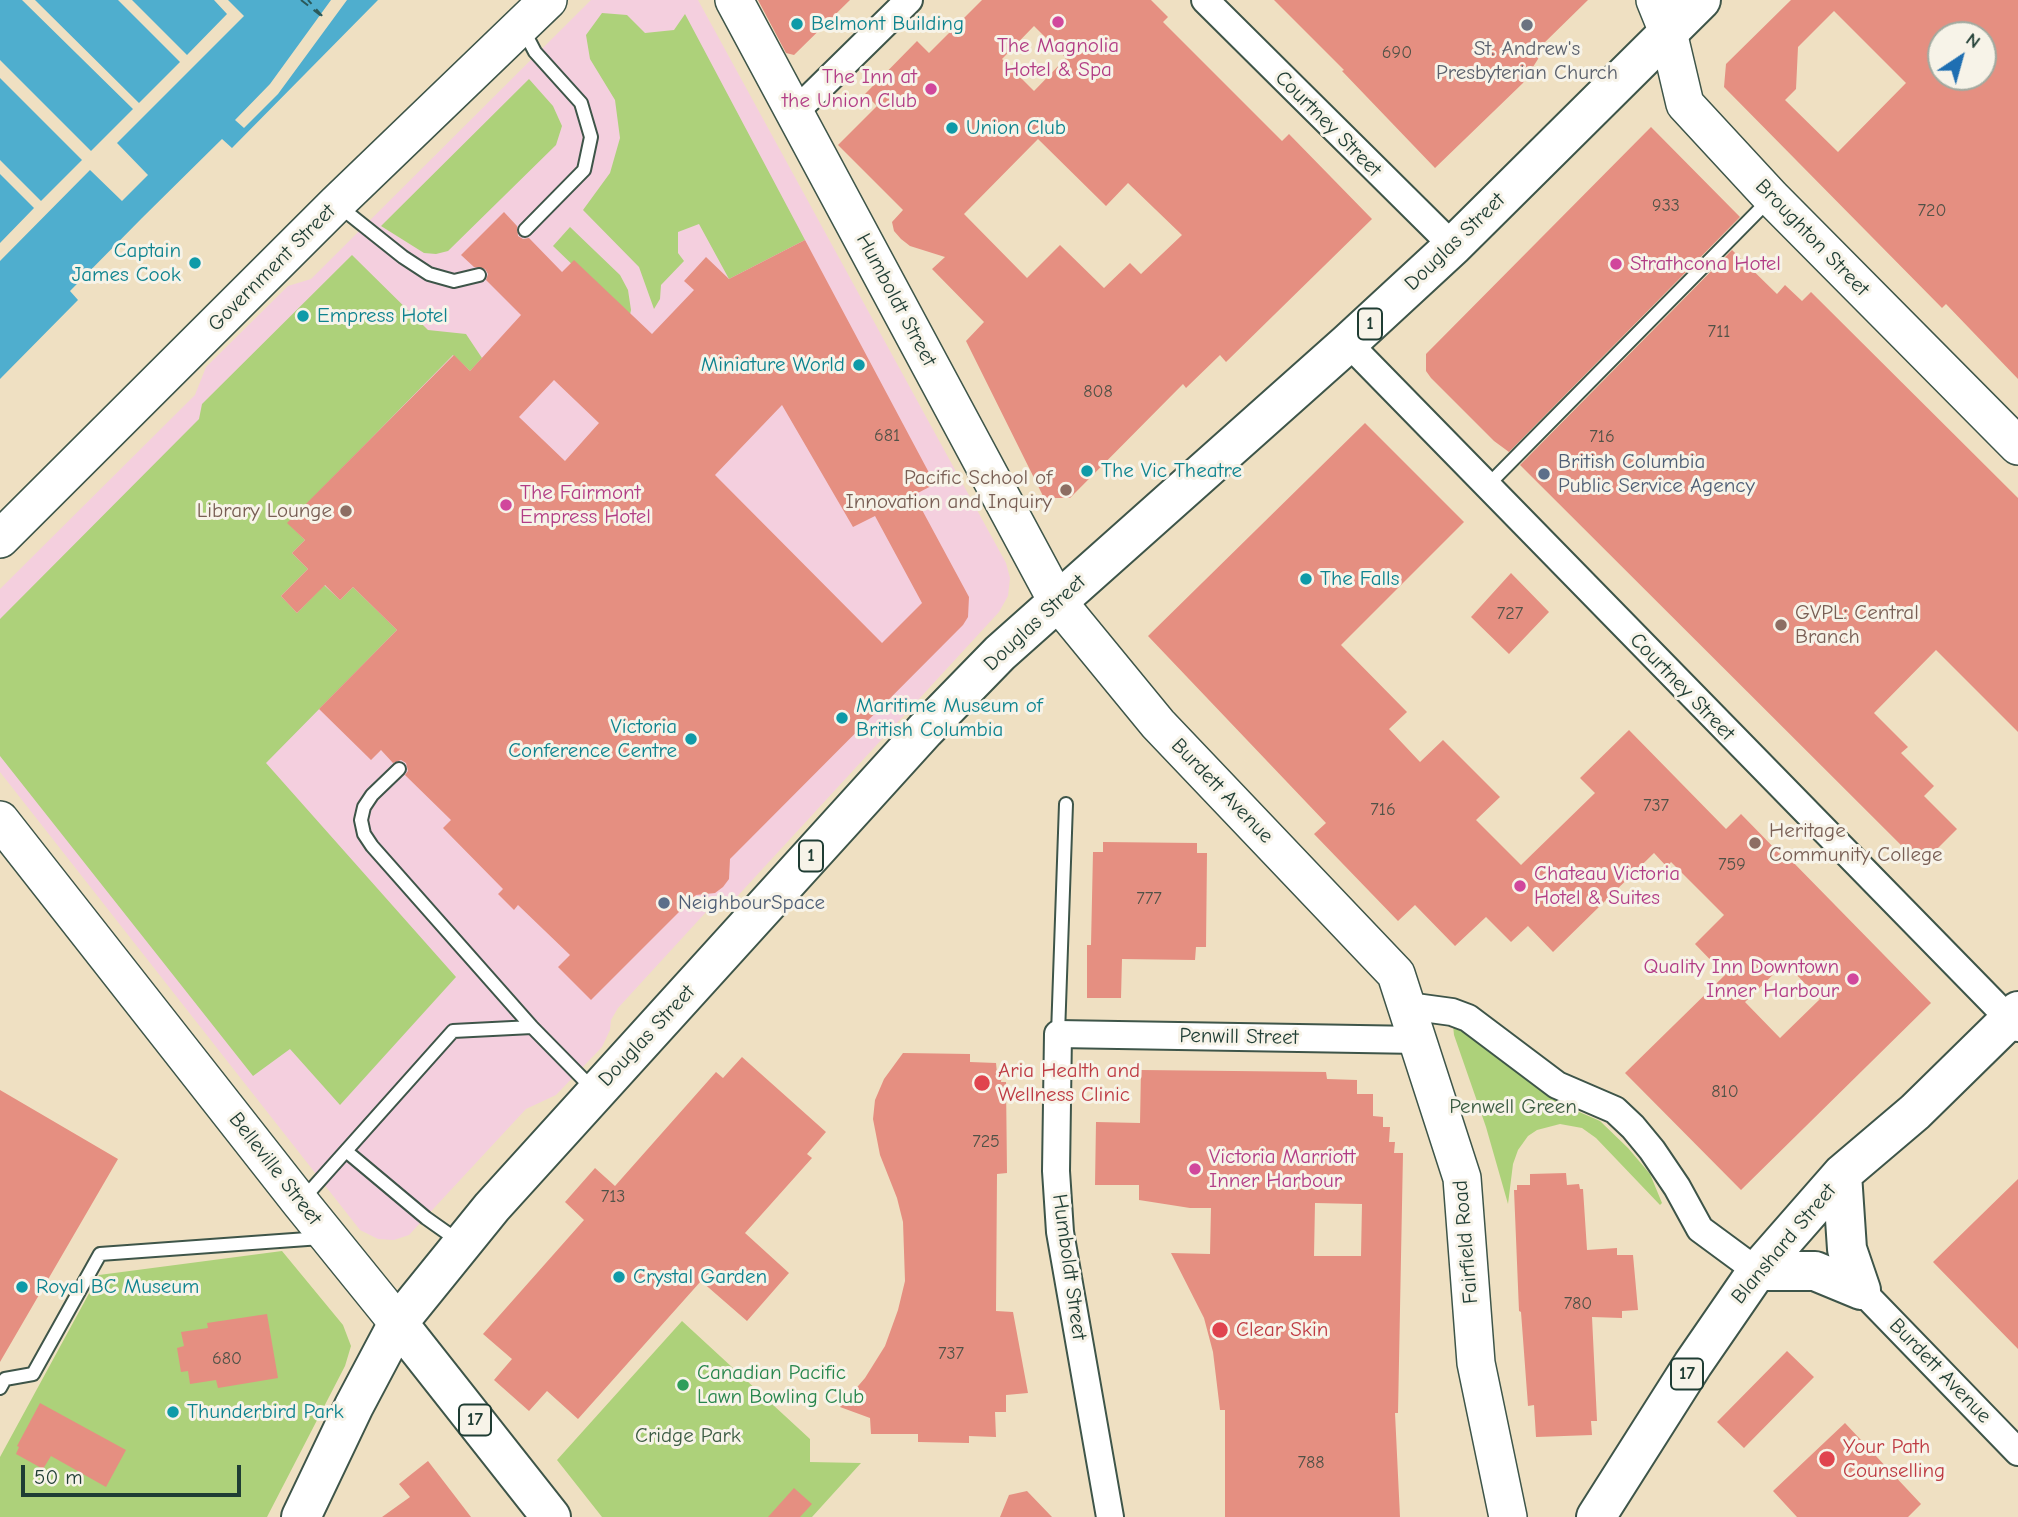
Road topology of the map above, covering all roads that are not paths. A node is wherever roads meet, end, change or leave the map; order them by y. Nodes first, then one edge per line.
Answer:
1 (548, 0) edge
2 (734, 0) edge
3 (909, 0) edge
4 (1205, 0) edge
5 (1701, 0) edge
6 (1661, 16) edge
7 (521, 26) junction
8 (795, 112) junction
9 (1771, 197) junction
10 (336, 204) junction
11 (525, 230) dead end
12 (1453, 246) junction
13 (479, 275) dead end
14 (1348, 343) junction
15 (2018, 446) edge
16 (1486, 487) junction
17 (0, 539) edge
18 (1058, 601) junction
19 (399, 768) dead end
20 (1066, 804) dead end
21 (0, 820) edge
22 (1408, 1007) junction
23 (2015, 1019) edge
24 (532, 1027) junction
25 (1058, 1034) junction
26 (596, 1091) junction
27 (346, 1151) junction
28 (1842, 1174) junction
29 (300, 1202) junction
30 (328, 1238) junction
31 (462, 1244) junction
32 (1757, 1272) junction
33 (1861, 1290) junction
34 (398, 1323) junction
35 (0, 1388) edge
36 (2018, 1452) edge
37 (301, 1517) edge
38 (551, 1517) edge
39 (1111, 1517) edge
40 (1508, 1517) edge
41 (1596, 1517) edge

1 - 7 street, Government Street
2 - 8 street, Humboldt Street
3 - 8 street
4 - 12 street, Courtney Street
5 - 6 main road, Douglas Street / 1
6 - 9 street, Broughton Street
6 - 12 main road, Douglas Street / 1
7 - 10 street, Government Street
7 - 11 lane
8 - 18 street, Humboldt Street
9 - 15 street, Broughton Street
9 - 16 lane
10 - 13 lane
10 - 17 street, Government Street
12 - 14 main road, Douglas Street / 1
14 - 16 street, Courtney Street
14 - 18 main road, Douglas Street / 1
16 - 23 street, Courtney Street
18 - 22 street, Burdett Avenue
18 - 26 main road, Douglas Street / 1
19 - 24 lane
20 - 25 lane, Humboldt Street
21 - 29 street, Belleville Street / 17
22 - 25 street, Penwill Street
22 - 32 street
22 - 40 street, Fairfield Road
23 - 28 main road, Blanshard Street / 17
24 - 26 lane
24 - 27 lane
25 - 39 street, Humboldt Street
26 - 31 main road, Douglas Street / 1
27 - 29 lane
27 - 31 lane
28 - 32 main road, Blanshard Street / 17
28 - 33 main road
29 - 30 street, Belleville Street / 17
30 - 34 street, Belleville Street / 17
30 - 35 lane
31 - 34 main road, Douglas Street / 1
32 - 33 main road
32 - 41 main road, Blanshard Street / 17
33 - 36 street, Burdett Avenue
34 - 37 main road, Douglas Street / 1
34 - 38 main road, Belleville Street / 17

